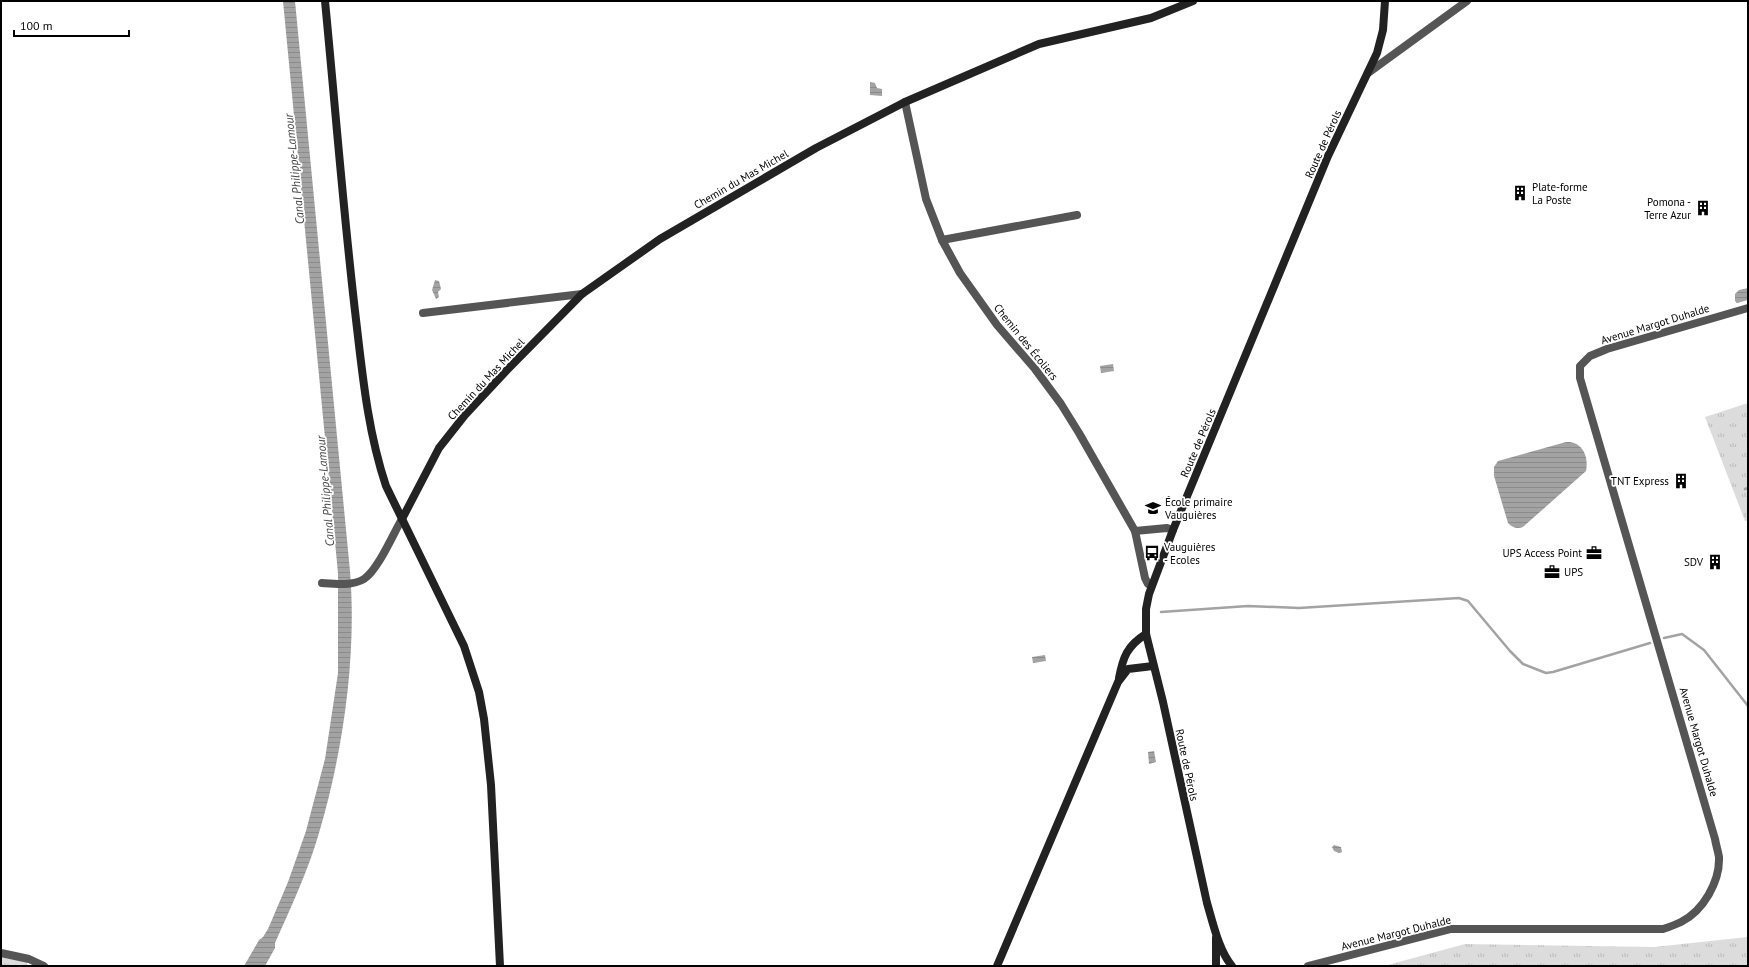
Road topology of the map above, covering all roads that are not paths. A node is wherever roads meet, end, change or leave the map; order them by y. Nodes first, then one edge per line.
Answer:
1 (325, 1) edge
2 (1193, 1) edge
3 (1386, 1) edge
4 (1468, 1) edge
5 (1368, 73) junction
6 (905, 102) junction
7 (1077, 215) dead end
8 (942, 240) junction
9 (582, 294) junction
10 (1748, 308) edge
11 (423, 314) dead end
12 (402, 519) junction
13 (1173, 530) junction
14 (1135, 531) junction
15 (322, 583) dead end
16 (1152, 585) junction
17 (1146, 634) junction
18 (1153, 666) junction
19 (1118, 682) junction
20 (1216, 933) junction
21 (1, 953) edge
22 (44, 966) edge
23 (500, 966) edge
24 (997, 966) edge
25 (1216, 966) edge
26 (1232, 966) edge
27 (1308, 966) edge

1 - 12 street
2 - 6 street, Chemin du Mas Michel
3 - 5 street, Route de Pérols
4 - 5 street
5 - 13 street, Route de Pérols
6 - 8 street, Chemin des Écoliers
6 - 9 street, Chemin du Mas Michel
7 - 8 street
8 - 14 street, Chemin des Écoliers
9 - 11 street
9 - 12 street, Chemin du Mas Michel
10 - 27 street, Avenue Margot Duhalde
12 - 15 street
12 - 23 street
13 - 14 street
13 - 16 street, Route de Pérols
14 - 16 street, Chemin des Écoliers
16 - 17 street, Route de Pérols
17 - 18 street, Route de Pérols
17 - 19 street
18 - 19 street
18 - 20 street, Route de Pérols
19 - 24 street
20 - 25 street, Route de Pérols
20 - 26 street, Route de Pérols
21 - 22 street

